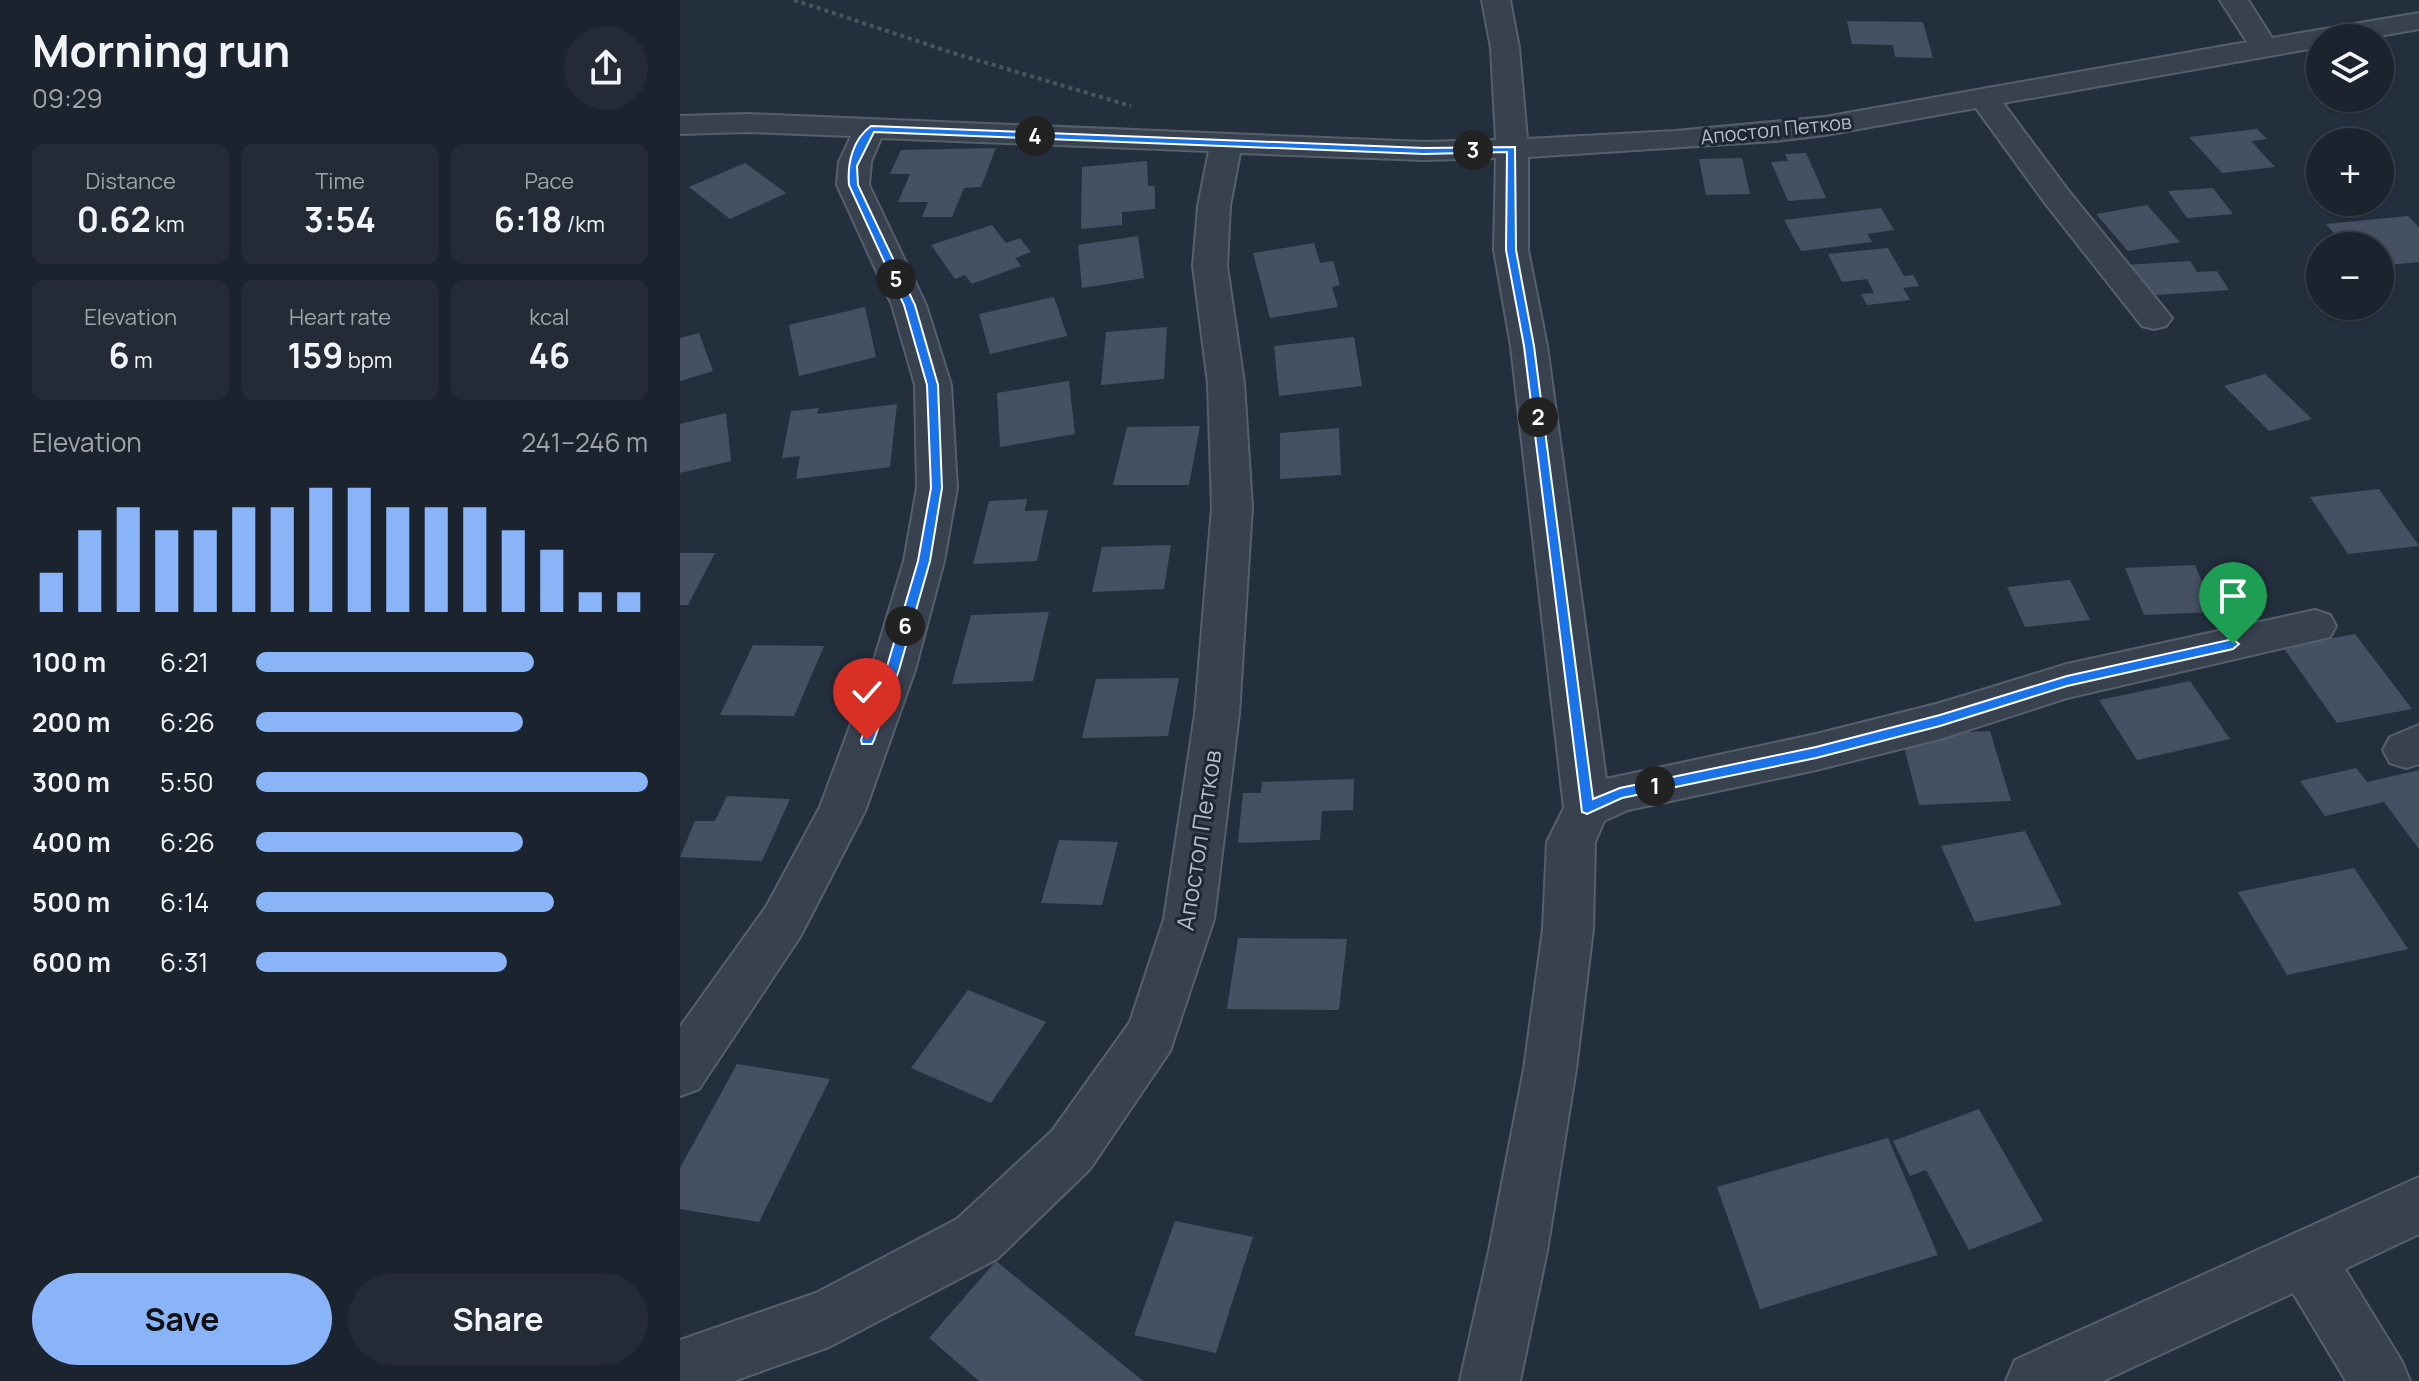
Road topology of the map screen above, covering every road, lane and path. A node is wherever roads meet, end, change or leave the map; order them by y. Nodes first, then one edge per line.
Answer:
1 (794, 0) edge
2 (1496, 0) edge
3 (2234, 0) edge
4 (2406, 23) edge
5 (2306, 40) edge
6 (2264, 47) junction
7 (2419, 52) edge
8 (1984, 98) junction
9 (680, 125) edge
10 (871, 129) junction
11 (1207, 143) junction
12 (1512, 149) junction
13 (2154, 318) dead end
14 (2315, 626) dead end
15 (1587, 808) junction
16 (680, 1071) edge
17 (2419, 1205) edge
18 (2305, 1258) junction
19 (680, 1370) edge
20 (1490, 1381) edge
21 (2036, 1381) edge
22 (2380, 1381) edge

1 - 11 path
2 - 12 street
3 - 6 street
4 - 7 street
5 - 6 street, Апостол Петков
6 - 8 street, Апостол Петков
8 - 12 street, Апостол Петков
8 - 13 street
9 - 10 street, Апостол Петков
10 - 11 street, Апостол Петков
10 - 16 street
11 - 12 street, Апостол Петков
11 - 19 street, Апостол Петков
12 - 15 street
14 - 15 street
15 - 20 street
17 - 18 street
18 - 21 street
18 - 22 street

